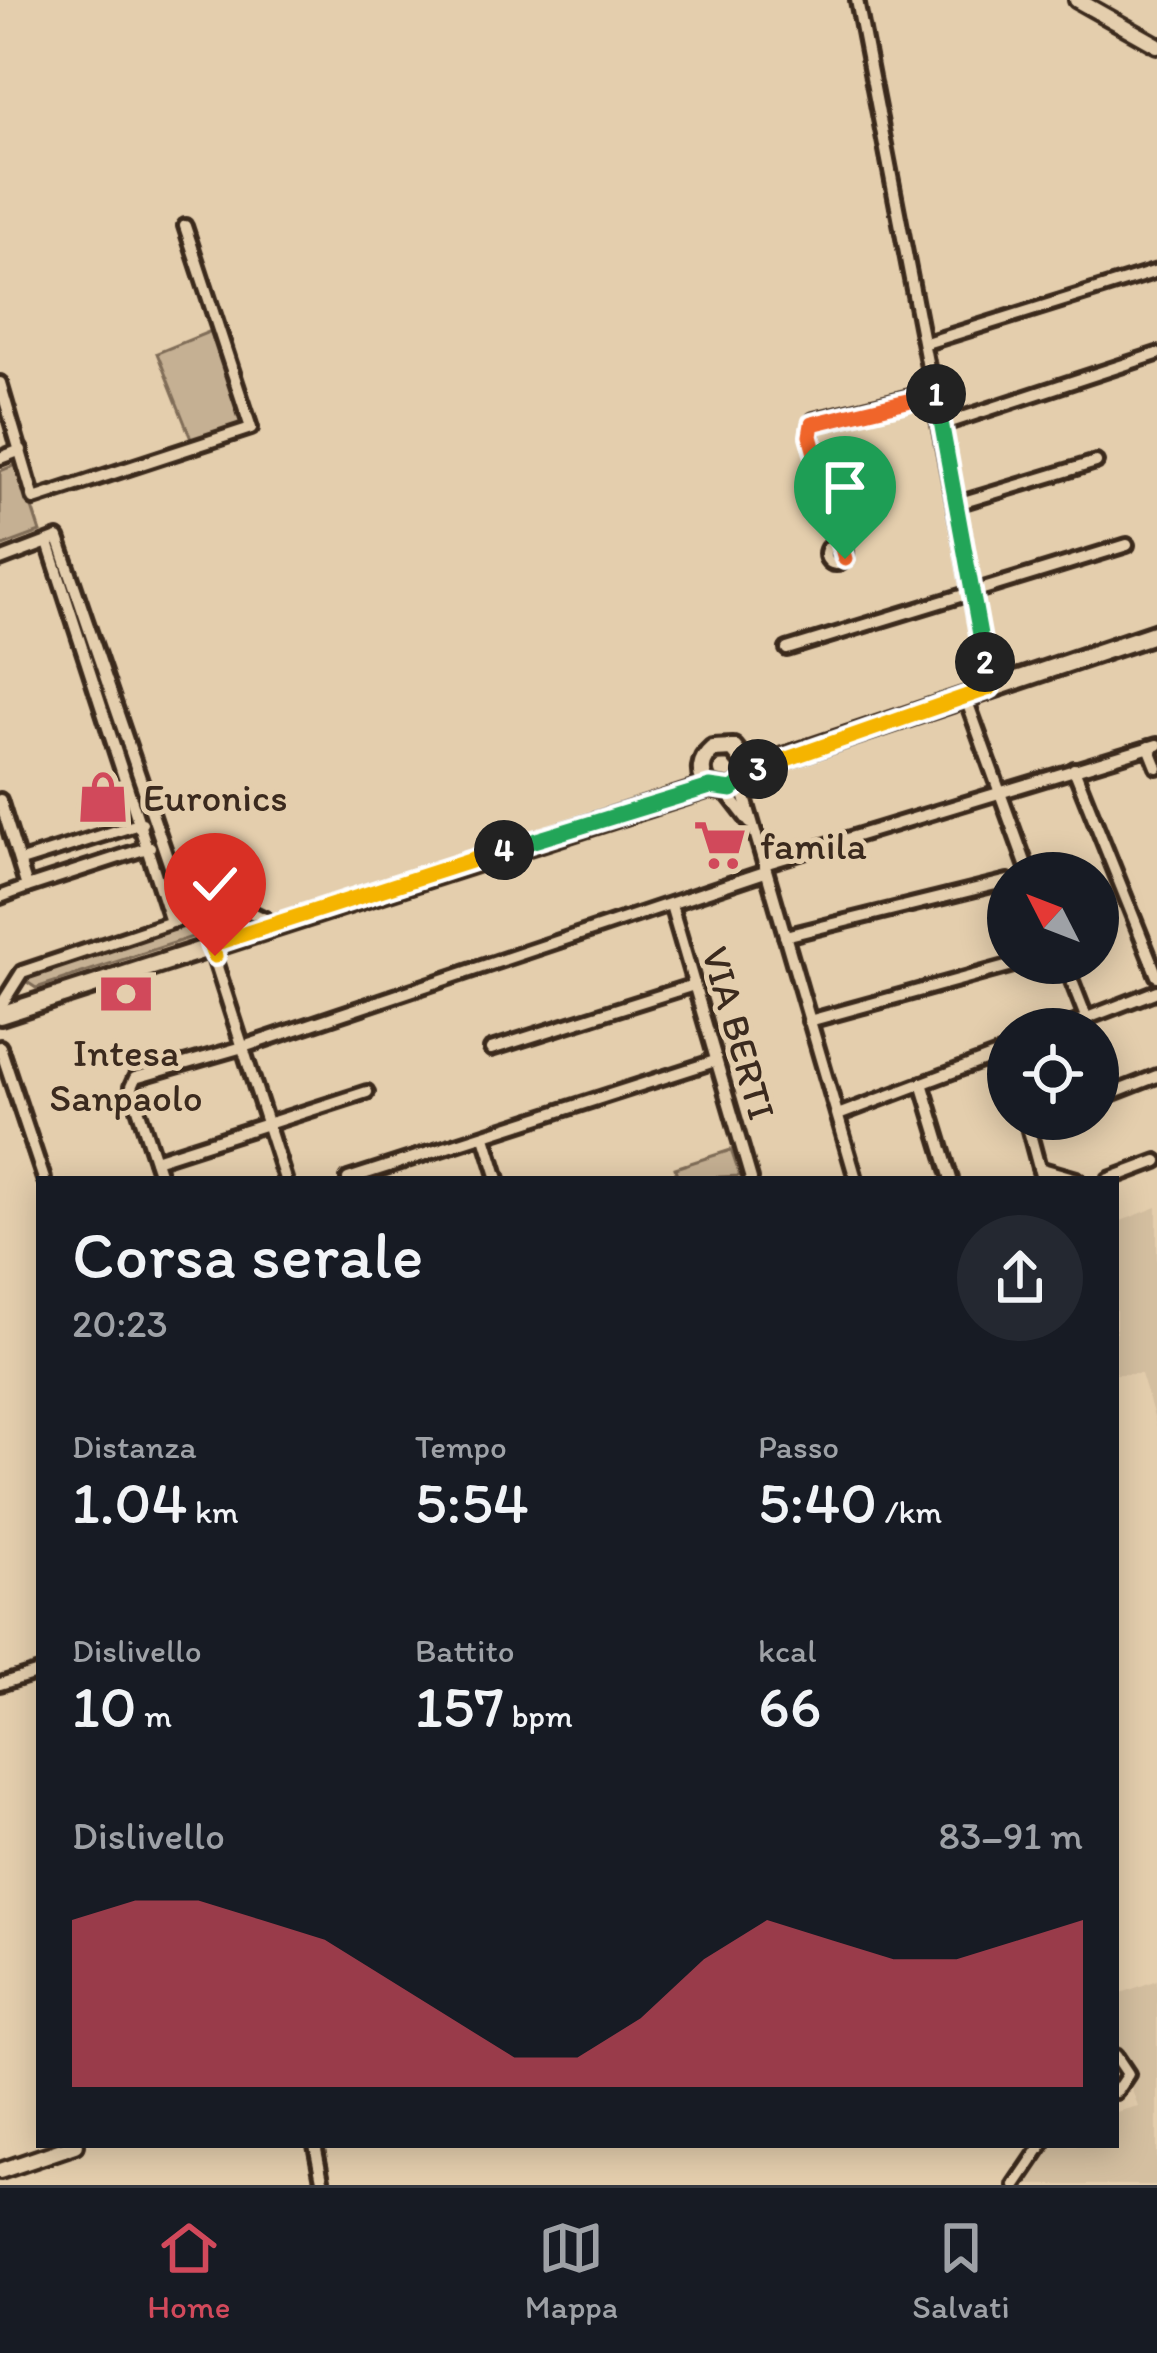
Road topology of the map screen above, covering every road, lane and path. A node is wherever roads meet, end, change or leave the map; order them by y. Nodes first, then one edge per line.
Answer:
1 (858, 0) edge
2 (1077, 0) edge
3 (1157, 45) edge
4 (185, 226) dead end
5 (1157, 271) edge
6 (926, 343) junction
7 (1157, 354) edge
8 (0, 383) edge
9 (935, 391) junction
10 (941, 424) junction
11 (21, 450) junction
12 (0, 458) edge
13 (1096, 462) dead end
14 (957, 505) junction
15 (48, 543) junction
16 (1127, 545) dead end
17 (841, 547) dead end
18 (0, 560) edge
19 (970, 589) junction
20 (1157, 633) edge
21 (787, 649) dead end
22 (990, 688) junction
23 (969, 707) dead end
24 (1153, 746) edge
25 (739, 752) junction
26 (796, 753) junction
27 (703, 759) junction
28 (1157, 767) edge
29 (1074, 770) junction
30 (730, 785) junction
31 (1000, 794) junction
32 (0, 800) edge
33 (653, 802) junction
34 (142, 824) junction
35 (150, 847) junction
36 (1021, 852) edge
37 (21, 862) junction
38 (765, 868) junction
39 (987, 886) edge
40 (26, 887) junction
41 (0, 897) edge
42 (670, 904) junction
43 (223, 906) junction
44 (187, 916) junction
45 (171, 922) junction
46 (273, 924) junction
47 (785, 936) junction
48 (218, 942) junction
49 (987, 972) edge
50 (20, 975) junction
51 (1157, 976) edge
52 (694, 985) junction
53 (1157, 991) edge
54 (1111, 1008) edge
55 (10, 1009) edge
56 (809, 1021) junction
57 (0, 1033) edge
58 (0, 1047) edge
59 (244, 1047) junction
60 (491, 1049) dead end
61 (987, 1060) edge
62 (716, 1061) junction
63 (1157, 1076) edge
64 (922, 1083) junction
65 (1119, 1091) edge
66 (367, 1092) dead end
67 (838, 1115) junction
68 (268, 1124) junction
69 (485, 1137) junction
70 (1031, 1140) edge
71 (155, 1160) junction
72 (1157, 1161) edge
73 (1040, 1174) edge
74 (43, 1176) edge
75 (160, 1176) edge
76 (284, 1176) edge
77 (358, 1176) edge
78 (497, 1176) edge
79 (750, 1176) edge
80 (855, 1176) edge
81 (950, 1176) edge
82 (1117, 1176) edge
83 (36, 1673) edge
84 (0, 1684) edge
85 (1119, 2060) edge
86 (1119, 2088) edge
87 (67, 2148) edge
88 (316, 2148) edge
89 (1040, 2148) edge
90 (0, 2171) edge
91 (323, 2185) edge
92 (1016, 2185) edge

1 - 6 street
2 - 3 street
4 - 11 street
5 - 6 street
6 - 9 street
7 - 10 street
8 - 11 street
9 - 10 street
9 - 17 street
10 - 14 street
11 - 12 street
13 - 14 street
14 - 19 street
15 - 18 street
15 - 34 street
15 - 44 street
16 - 19 street
19 - 21 street
19 - 22 street
20 - 22 main road
22 - 26 main road
23 - 31 street
24 - 28 street
24 - 29 street
25 - 26 main road
25 - 27 main road
25 - 30 main road
26 - 30 main road
27 - 30 main road
27 - 33 main road
29 - 31 street
29 - 51 street
30 - 33 main road
30 - 38 street
31 - 36 street
31 - 38 street
32 - 37 street
33 - 46 main road
34 - 35 street
34 - 37 street
35 - 40 street
35 - 45 street
37 - 40 street
38 - 42 street
38 - 47 street
39 - 47 street
40 - 41 street
42 - 52 street, VIA BERTI
42 - 59 street
43 - 44 street
43 - 46 street
43 - 48 street
44 - 45 street
45 - 50 street
46 - 48 main road
47 - 56 street
48 - 55 main road
48 - 59 street
49 - 56 street
50 - 55 street
50 - 55 street
52 - 60 street
52 - 62 street, VIA BERTI
53 - 54 street
55 - 57 street
56 - 67 street
58 - 74 street
59 - 68 street
59 - 71 street
61 - 64 street
62 - 69 street
62 - 79 street, VIA BERTI
63 - 65 street
64 - 67 street
64 - 81 street
66 - 68 street
67 - 80 street
68 - 71 street
68 - 76 street
69 - 77 street
69 - 78 street
70 - 73 street
71 - 75 street
72 - 82 street
83 - 84 street
85 - 86 street
87 - 90 street
88 - 91 street
89 - 92 street

